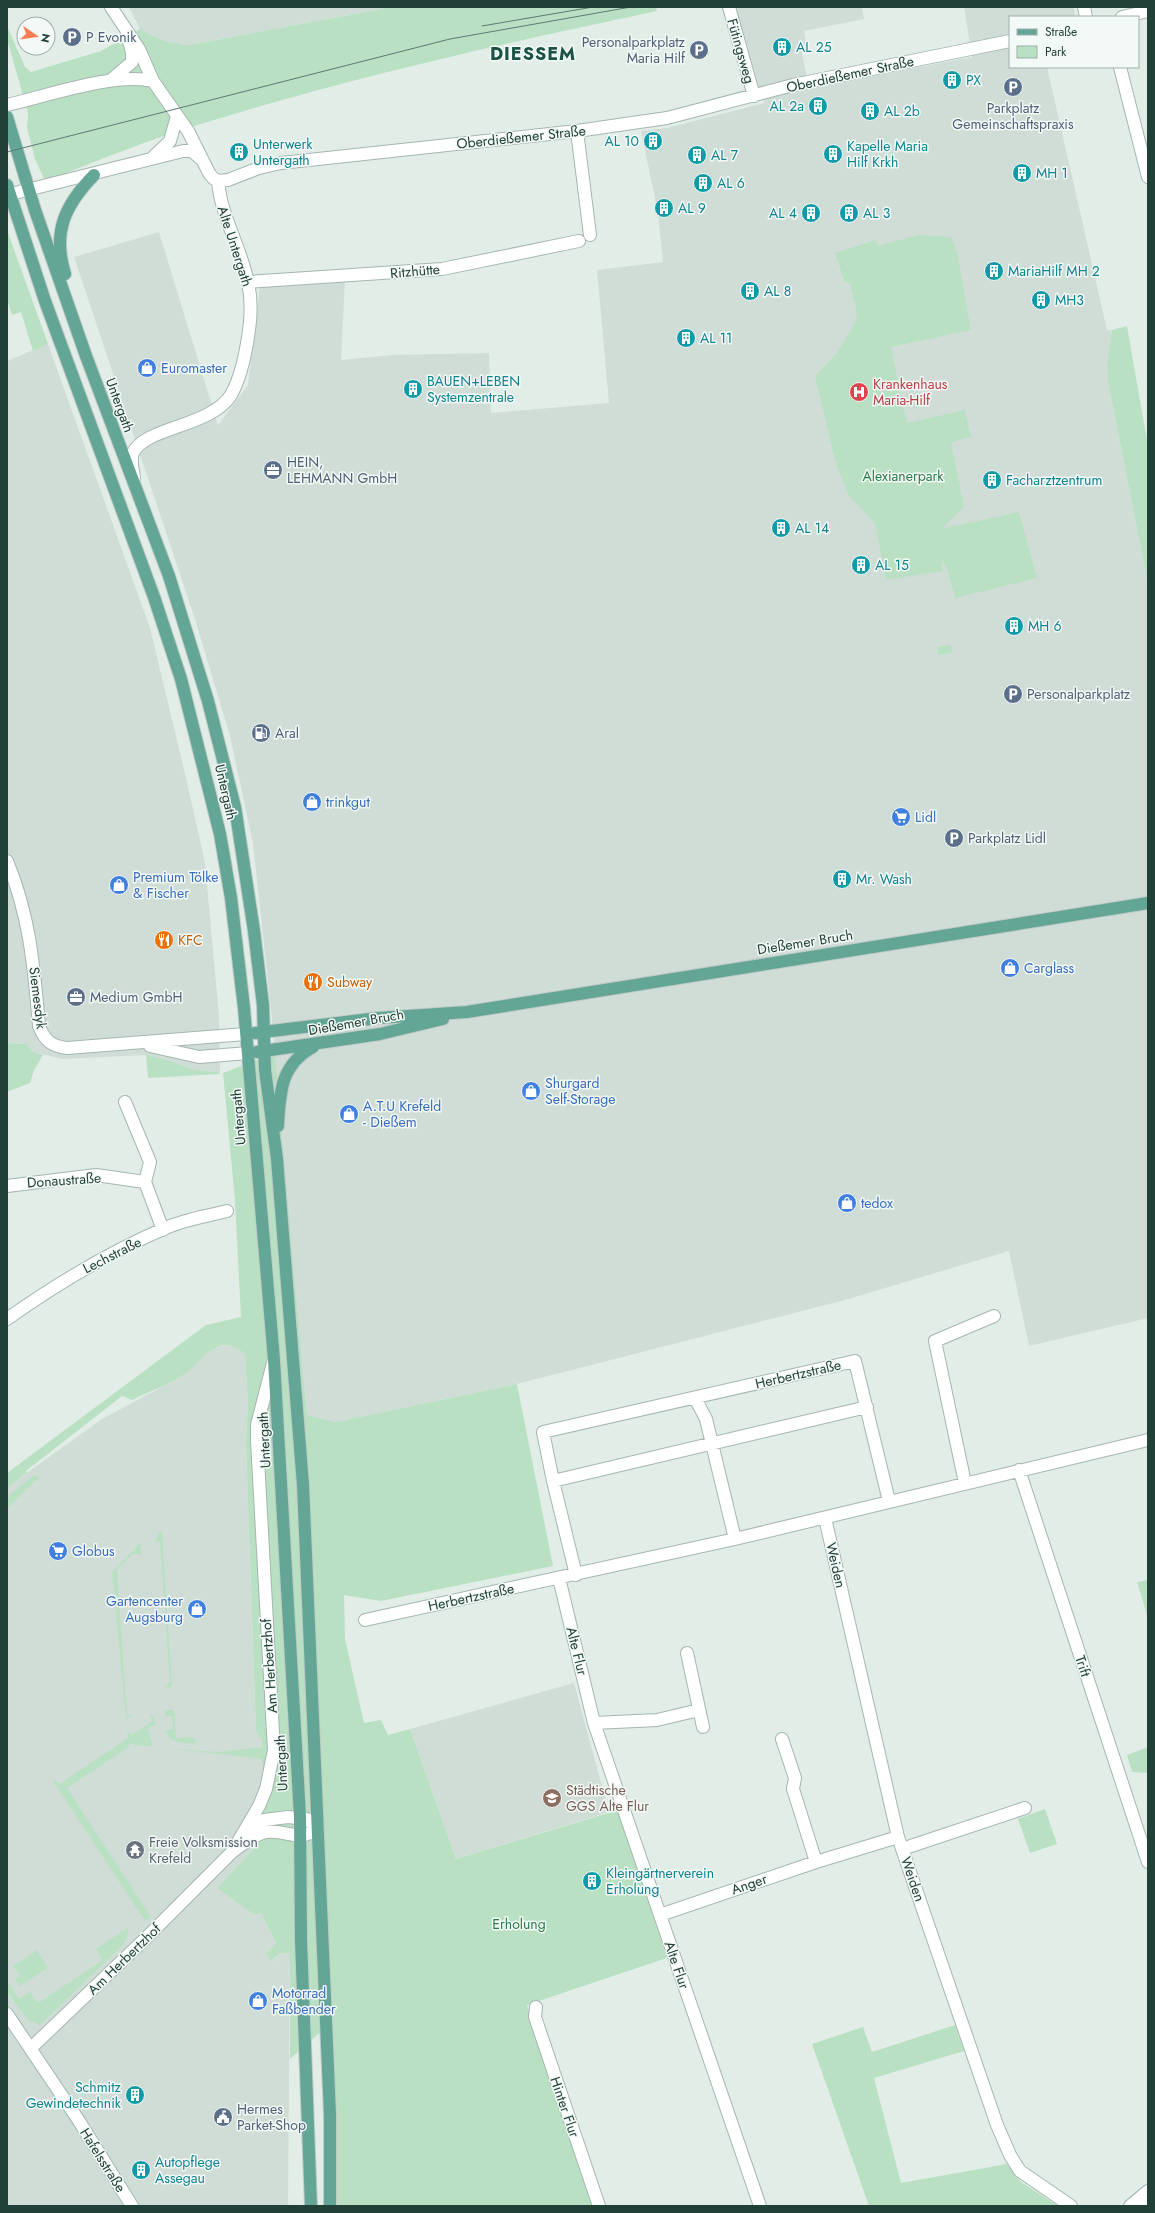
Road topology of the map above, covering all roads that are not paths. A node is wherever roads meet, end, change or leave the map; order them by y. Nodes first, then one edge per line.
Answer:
1 (111, 7) edge
2 (729, 7) edge
3 (1148, 11) edge
4 (1126, 16) edge
5 (127, 31) junction
6 (1009, 41) edge
7 (1120, 68) edge
8 (111, 80) junction
9 (153, 81) junction
10 (754, 96) junction
11 (7, 105) edge
12 (177, 116) junction
13 (7, 117) edge
14 (578, 131) junction
15 (150, 159) junction
16 (202, 160) junction
17 (94, 175) junction
18 (1148, 177) edge
19 (218, 181) junction
20 (28, 189) junction
21 (8, 191) edge
22 (590, 235) dead end
23 (579, 241) dead end
24 (248, 282) junction
25 (86, 356) junction
26 (137, 494) junction
27 (181, 679) junction
28 (208, 701) junction
29 (7, 861) edge
30 (1148, 903) edge
31 (467, 1012) junction
32 (263, 1032) junction
33 (246, 1034) junction
34 (141, 1043) junction
35 (316, 1045) junction
36 (265, 1051) junction
37 (248, 1053) junction
38 (125, 1102) dead end
39 (277, 1159) junction
40 (146, 1182) junction
41 (7, 1186) edge
42 (227, 1211) dead end
43 (162, 1230) junction
44 (994, 1316) dead end
45 (7, 1319) edge
46 (274, 1360) junction
47 (695, 1398) junction
48 (866, 1407) junction
49 (1148, 1440) edge
50 (711, 1442) junction
51 (1019, 1470) junction
52 (553, 1481) junction
53 (965, 1482) junction
54 (889, 1501) junction
55 (825, 1518) junction
56 (735, 1539) junction
57 (576, 1575) junction
58 (560, 1578) junction
59 (365, 1620) dead end
60 (687, 1653) dead end
61 (699, 1710) junction
62 (594, 1723) junction
63 (703, 1727) dead end
64 (782, 1738) dead end
65 (1025, 1808) dead end
66 (300, 1817) junction
67 (318, 1829) junction
68 (300, 1836) junction
69 (898, 1837) junction
70 (902, 1849) junction
71 (232, 1852) junction
72 (816, 1862) junction
73 (1148, 1862) edge
74 (660, 1915) junction
75 (536, 2007) dead end
76 (7, 2014) edge
77 (31, 2048) junction
78 (1148, 2191) edge
79 (132, 2206) edge
80 (311, 2206) edge
81 (330, 2206) edge
82 (598, 2206) edge
83 (760, 2206) edge
84 (1070, 2206) edge
85 (1130, 2206) edge

1 - 5 street
2 - 10 street, Fütingsweg
3 - 4 street
5 - 8 street
5 - 9 street
6 - 10 street, Oberdießemer Straße
7 - 18 street
8 - 9 street
8 - 11 street
9 - 12 street
10 - 14 street, Oberdießemer Straße
12 - 15 street
12 - 16 street
13 - 20 main road, Untergath
14 - 19 street, Oberdießemer Straße
14 - 22 street
15 - 16 street
15 - 17 street
16 - 19 street
17 - 20 street
17 - 25 main road
19 - 24 street, Alte Untergath
20 - 21 street
20 - 25 main road, Untergath
21 - 27 main road, Untergath
23 - 24 street, Ritzhütte
24 - 26 street, Alte Untergath
25 - 26 main road, Untergath
26 - 28 main road, Untergath
27 - 28 main road
27 - 33 main road, Untergath
28 - 32 main road, Untergath
29 - 34 street, Siemesdyk
30 - 31 main road, Dießemer Bruch
31 - 32 main road, Dießemer Bruch
31 - 35 main road, Dießemer Bruch
32 - 33 main road, Dießemer Bruch
32 - 36 main road, Untergath
33 - 34 street, Siemesdyk
33 - 37 main road, Untergath
34 - 37 street, Siemesdyk
35 - 36 main road, Dießemer Bruch
35 - 39 main road, Untergath
36 - 37 main road, Dießemer Bruch
36 - 39 main road, Untergath
37 - 46 main road, Untergath
38 - 40 street
39 - 67 main road, Untergath
40 - 41 street, Donaustraße
40 - 43 street
42 - 43 street, Lechstraße
43 - 45 street, Lechstraße
44 - 53 street
46 - 66 main road, Untergath
46 - 71 street, Am Herbertzhof
47 - 48 street, Herbertzstraße
47 - 50 street
47 - 52 street, Herbertzstraße
48 - 50 street
48 - 54 street, Herbertzstraße
49 - 51 street, Herbertzstraße
50 - 52 street
50 - 56 street
51 - 53 street, Herbertzstraße
51 - 73 street, Trift
52 - 57 street, Herbertzstraße
53 - 54 street, Herbertzstraße
54 - 55 street, Herbertzstraße
55 - 56 street, Herbertzstraße
55 - 69 street, Weiden
56 - 57 street, Herbertzstraße
57 - 58 street, Herbertzstraße
58 - 59 street, Herbertzstraße
58 - 62 street, Alte Flur
60 - 61 street
61 - 62 street
61 - 63 street
62 - 74 street, Alte Flur
64 - 72 street
65 - 70 street
66 - 67 street
66 - 68 main road, Untergath
66 - 71 street
67 - 68 street
67 - 81 main road, Untergath
68 - 71 street
68 - 80 main road, Untergath
69 - 70 street, Weiden
69 - 72 street, Anger
70 - 84 street, Weiden
71 - 77 street, Am Herbertzhof
72 - 74 street, Anger
74 - 83 street, Alte Flur
75 - 82 street, Hinter Flur
76 - 77 street, Hafelsstraße
77 - 79 street, Hafelsstraße
78 - 85 street

